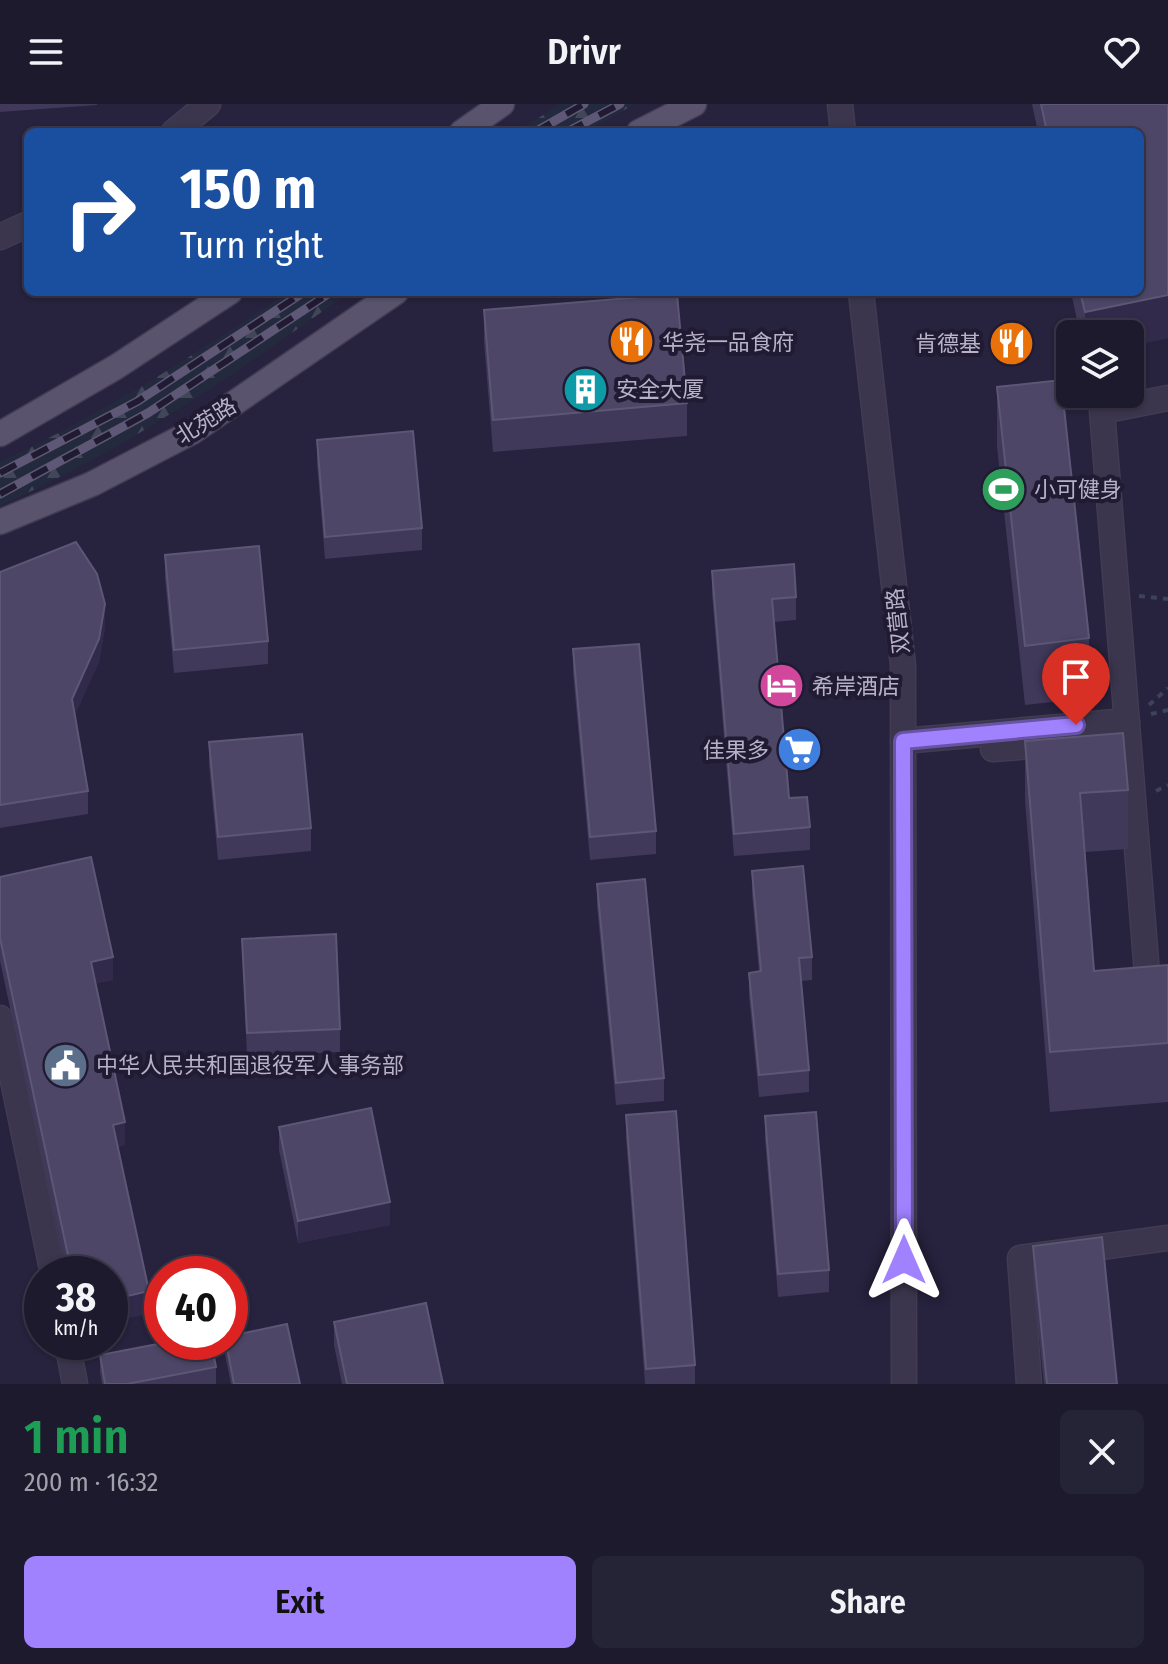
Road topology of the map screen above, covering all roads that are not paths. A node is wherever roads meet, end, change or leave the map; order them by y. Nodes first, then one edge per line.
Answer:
1 (208, 104) edge
2 (502, 104) edge
3 (694, 104) edge
4 (840, 104) edge
5 (179, 128) edge
6 (468, 128) edge
7 (647, 128) edge
8 (843, 128) edge
9 (24, 226) edge
10 (0, 237) edge
11 (224, 296) edge
12 (390, 296) edge
13 (861, 296) edge
14 (1168, 398) edge
15 (0, 434) edge
16 (0, 522) edge
17 (1132, 719) junction
18 (903, 741) junction
19 (1047, 745) edge
20 (993, 749) dead end
21 (1168, 985) edge
22 (0, 1018) edge
23 (1168, 1238) edge
24 (49, 1256) edge
25 (904, 1384) edge
26 (1029, 1384) edge

1 - 5 street
2 - 6 main road
3 - 7 main road
4 - 8 street
9 - 10 street
11 - 15 main road
12 - 16 main road, 北苑路
13 - 18 street, 双营路
14 - 17 street
17 - 18 street
17 - 21 street
18 - 25 street, 双营路
19 - 20 street
22 - 24 street
23 - 26 street

